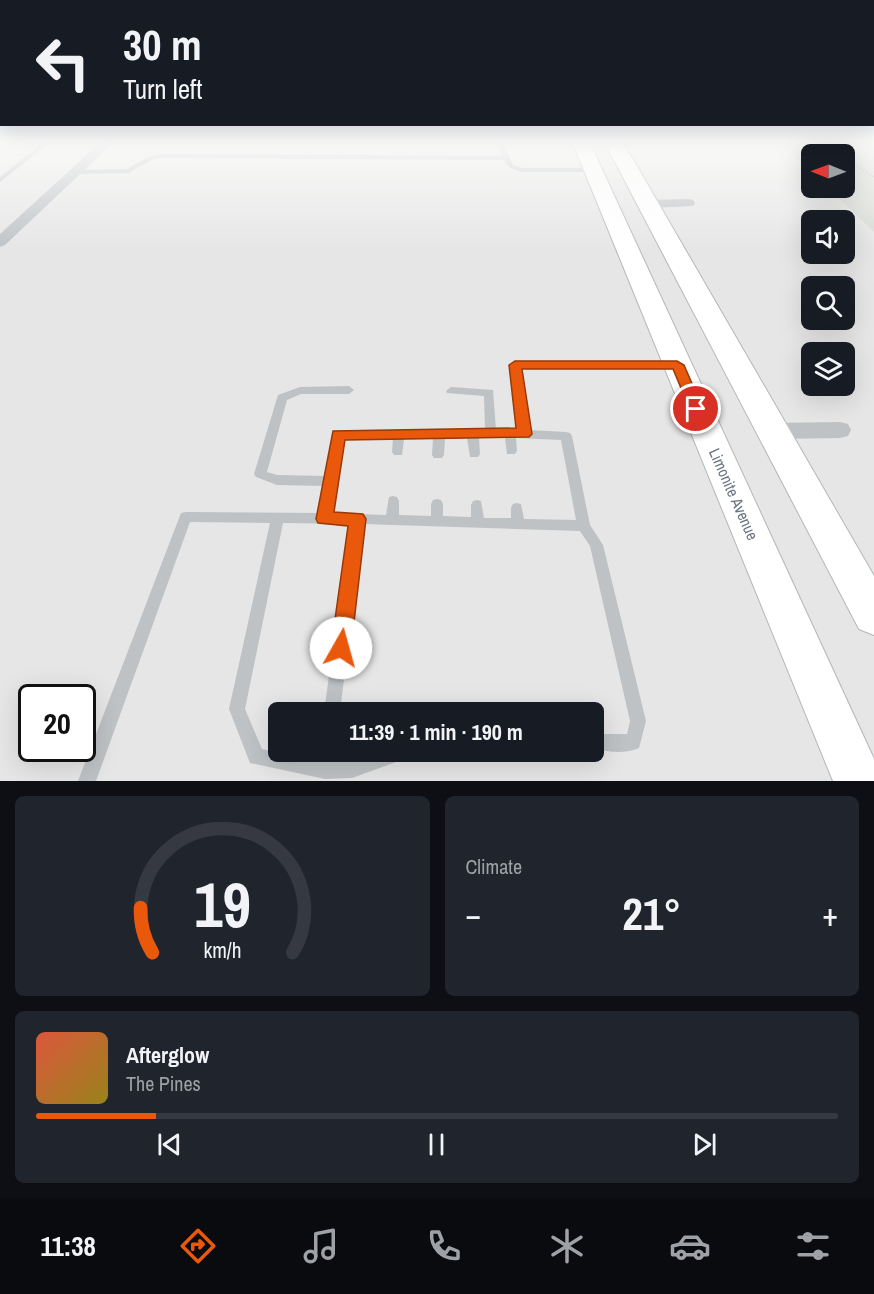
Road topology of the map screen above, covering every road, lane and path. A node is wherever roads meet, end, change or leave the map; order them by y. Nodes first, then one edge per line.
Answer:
1 (70, 177) edge
2 (596, 177) edge
3 (618, 177) edge
4 (633, 177) edge
5 (688, 203) dead end
6 (649, 204) junction
7 (0, 242) edge
8 (677, 365) junction
9 (349, 390) dead end
10 (451, 391) dead end
11 (840, 430) dead end
12 (773, 431) junction
13 (399, 434) junction
14 (491, 434) junction
15 (510, 434) junction
16 (524, 434) junction
17 (439, 435) junction
18 (473, 435) junction
19 (511, 451) dead end
20 (398, 452) dead end
21 (474, 454) dead end
22 (438, 455) dead end
23 (329, 481) junction
24 (393, 501) dead end
25 (437, 504) dead end
26 (477, 505) dead end
27 (517, 508) dead end
28 (279, 518) junction
29 (324, 519) junction
30 (357, 519) junction
31 (392, 520) junction
32 (437, 522) junction
33 (478, 523) junction
34 (518, 524) junction
35 (584, 526) junction
36 (874, 615) edge
37 (333, 702) edge
38 (604, 743) edge
39 (326, 762) edge
40 (372, 762) edge
41 (325, 770) junction
42 (87, 781) edge
43 (858, 781) edge

1 - 7 street
2 - 8 main road, Limonite Avenue
3 - 6 main road
4 - 6 main road
5 - 6 street
6 - 12 main road
8 - 16 lane
8 - 43 main road, Limonite Avenue
9 - 23 lane
10 - 14 lane
11 - 12 street
12 - 36 main road
13 - 17 lane
13 - 20 lane
13 - 23 lane
14 - 15 lane
14 - 18 lane
15 - 16 lane
15 - 19 lane
16 - 35 lane
17 - 18 lane
17 - 22 lane
18 - 21 lane
23 - 29 lane
24 - 31 lane
25 - 32 lane
26 - 33 lane
27 - 34 lane
28 - 29 lane
28 - 41 lane
28 - 42 lane
29 - 30 lane
30 - 31 lane
30 - 37 lane
31 - 32 lane
32 - 33 lane
33 - 34 lane
34 - 35 lane
35 - 38 lane
39 - 41 lane
40 - 41 lane

